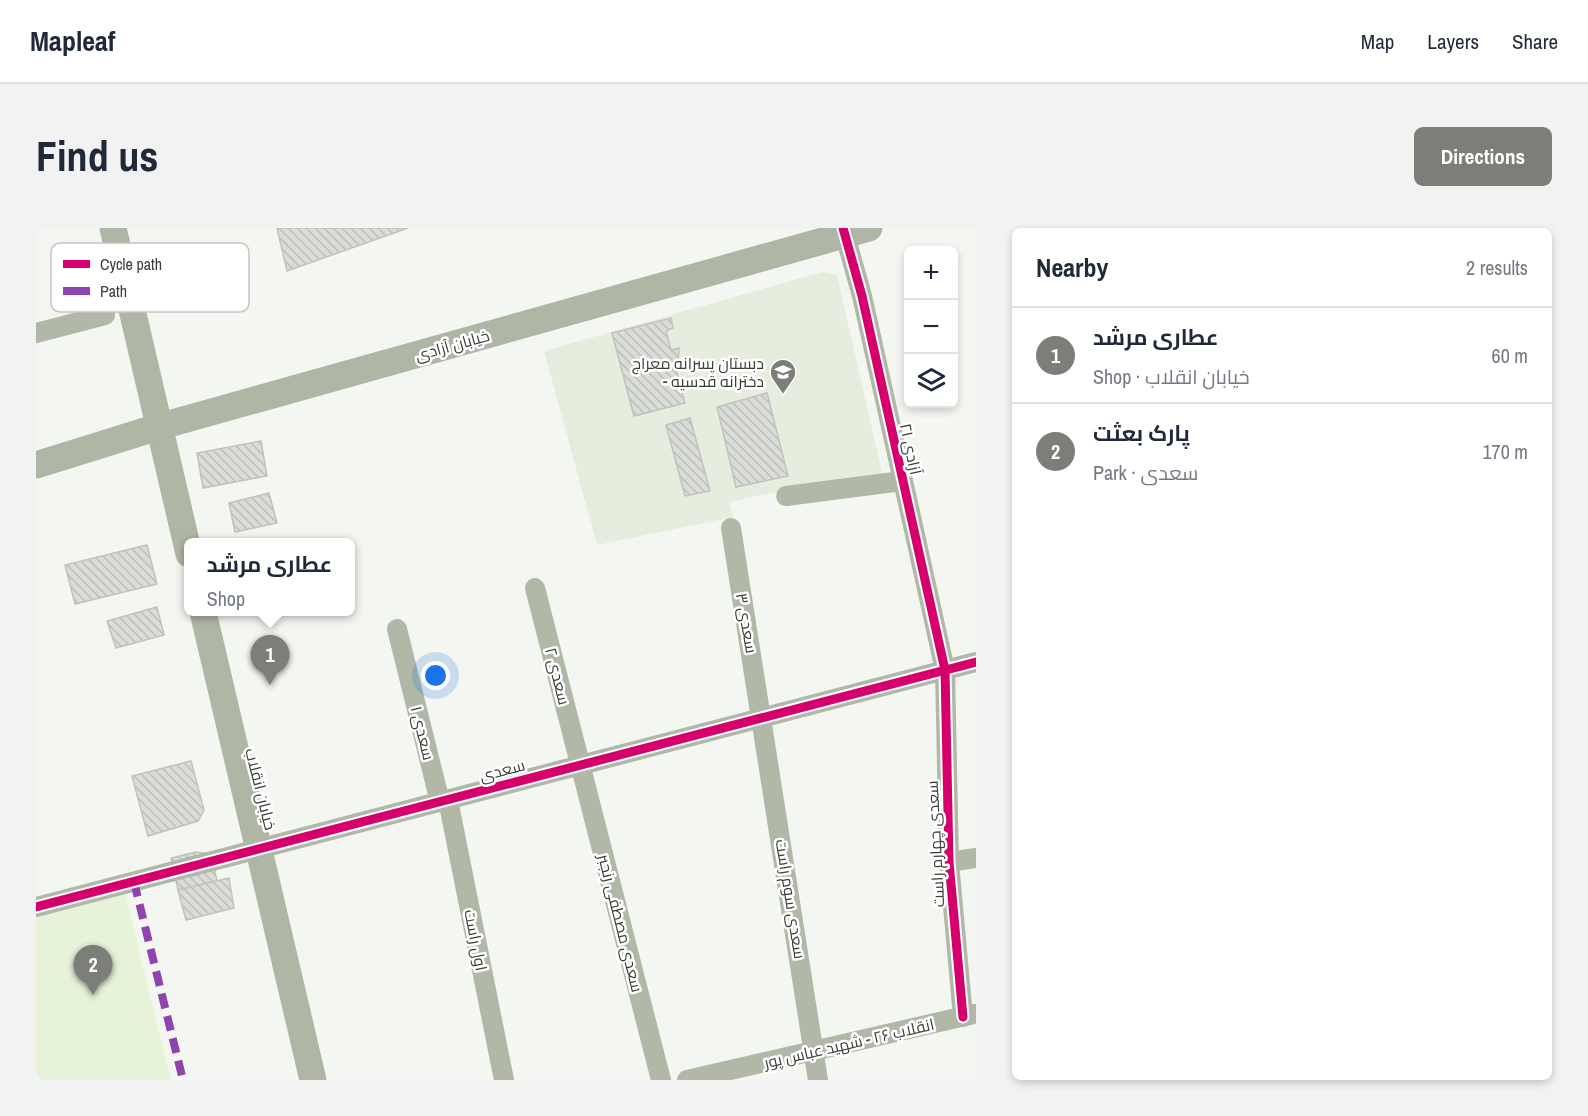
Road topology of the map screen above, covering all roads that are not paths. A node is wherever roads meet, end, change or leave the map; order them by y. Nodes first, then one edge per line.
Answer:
1 (113, 228) edge
2 (852, 230) edge
3 (116, 243) edge
4 (132, 312) edge
5 (105, 315) dead end
6 (36, 333) edge
7 (158, 427) junction
8 (36, 465) edge
9 (902, 481) junction
10 (786, 496) dead end
11 (731, 528) dead end
12 (185, 538) edge
13 (535, 588) dead end
14 (204, 616) edge
15 (397, 629) dead end
16 (976, 662) edge
17 (945, 670) junction
18 (763, 717) junction
19 (580, 765) junction
20 (444, 801) junction
21 (260, 849) junction
22 (976, 858) edge
23 (949, 862) junction
24 (37, 901) edge
25 (970, 1015) edge
26 (814, 1051) junction
27 (313, 1080) edge
28 (504, 1080) edge
29 (661, 1080) edge
30 (687, 1080) edge
31 (819, 1080) edge

1 - 3 main road
2 - 7 main road, خیابان آزادی
2 - 9 street, آزادی ۲۱
4 - 7 main road
5 - 6 street
7 - 8 main road, خیابان آزادی
7 - 12 main road
9 - 10 street
9 - 17 street, آزادی ۲۱
11 - 18 street, سعدی ۳
13 - 19 street, سعدی ۲
14 - 21 main road, خیابان انقلاب
15 - 20 street, سعدی ۱
16 - 17 street, سعدی
17 - 18 street, سعدی
17 - 23 street, سعدی چهارم راست
18 - 19 street, سعدی
18 - 26 street, سعدی سوم راست
19 - 20 street, سعدی
19 - 29 street, سعدی مصطفی رنجبر
20 - 21 street, سعدی
20 - 28 street, اول راست
21 - 24 street, سعدی
21 - 27 main road, خیابان انقلاب
22 - 23 street
23 - 25 street, سعدی چهارم راست
25 - 26 street, انقلاب ۲۶ - شهید عباس پور
26 - 30 street, انقلاب ۲۶ - شهید عباس پور
26 - 31 street, سعدی سوم راست

